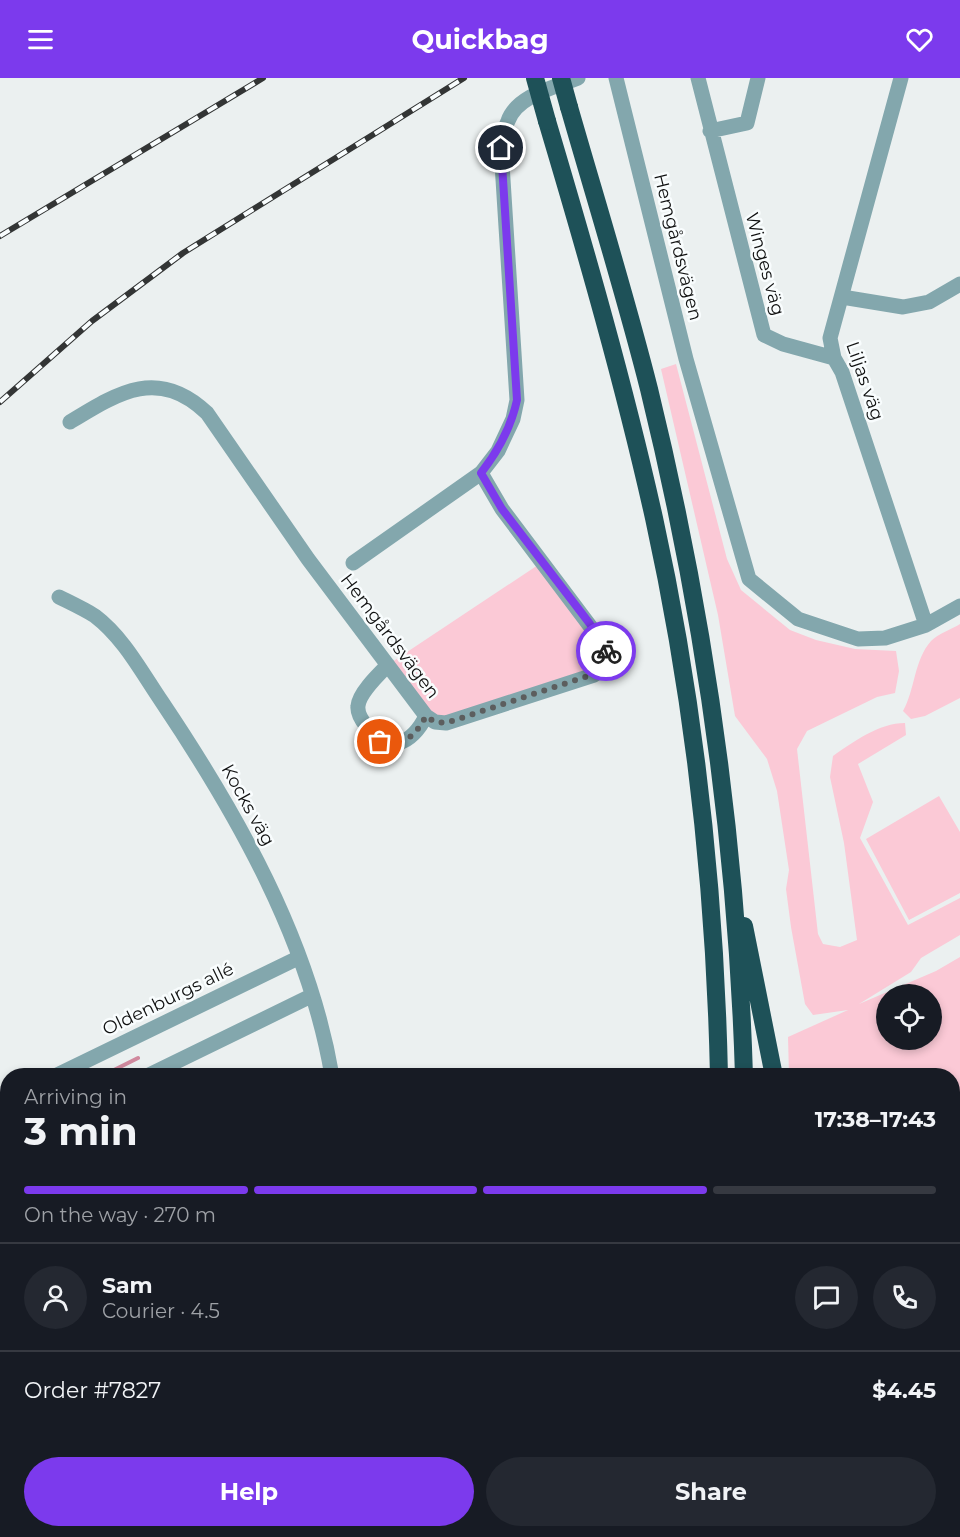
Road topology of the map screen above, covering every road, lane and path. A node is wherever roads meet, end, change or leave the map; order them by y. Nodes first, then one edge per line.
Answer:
1 (535, 78) edge
2 (561, 78) edge
3 (578, 78) edge
4 (616, 78) edge
5 (699, 78) edge
6 (758, 78) edge
7 (901, 78) edge
8 (710, 131) junction
9 (960, 284) edge
10 (842, 297) junction
11 (834, 358) junction
12 (70, 422) dead end
13 (481, 473) junction
14 (353, 563) dead end
15 (59, 597) dead end
16 (960, 606) edge
17 (926, 625) junction
18 (388, 665) junction
19 (426, 716) junction
20 (730, 856) junction
21 (298, 958) junction
22 (311, 996) junction
23 (71, 1068) edge
24 (163, 1068) edge
25 (330, 1068) edge
26 (719, 1068) edge
27 (743, 1068) edge
28 (772, 1068) edge

1 - 26 highway, bridge
2 - 20 highway, bridge
3 - 13 street, Hemgårdsvägen
4 - 17 street, Hemgårdsvägen
5 - 8 street, Winges väg
6 - 8 street
7 - 10 street, Liljas väg
8 - 11 street, Winges väg
9 - 10 street
10 - 11 street, Liljas väg
11 - 17 street, Liljas väg
12 - 18 street, Hemgårdsvägen
13 - 14 street, Hemgårdsvägen
13 - 19 street, Hemgårdsvägen
15 - 21 street, Kocks väg
16 - 17 street, Hemgårdsvägen
18 - 19 street, Hemgårdsvägen
18 - 19 street
20 - 27 highway
20 - 28 highway
21 - 22 street, Kocks väg
21 - 23 street, Oldenburgs allé
22 - 24 street
22 - 25 street, Kocks väg

